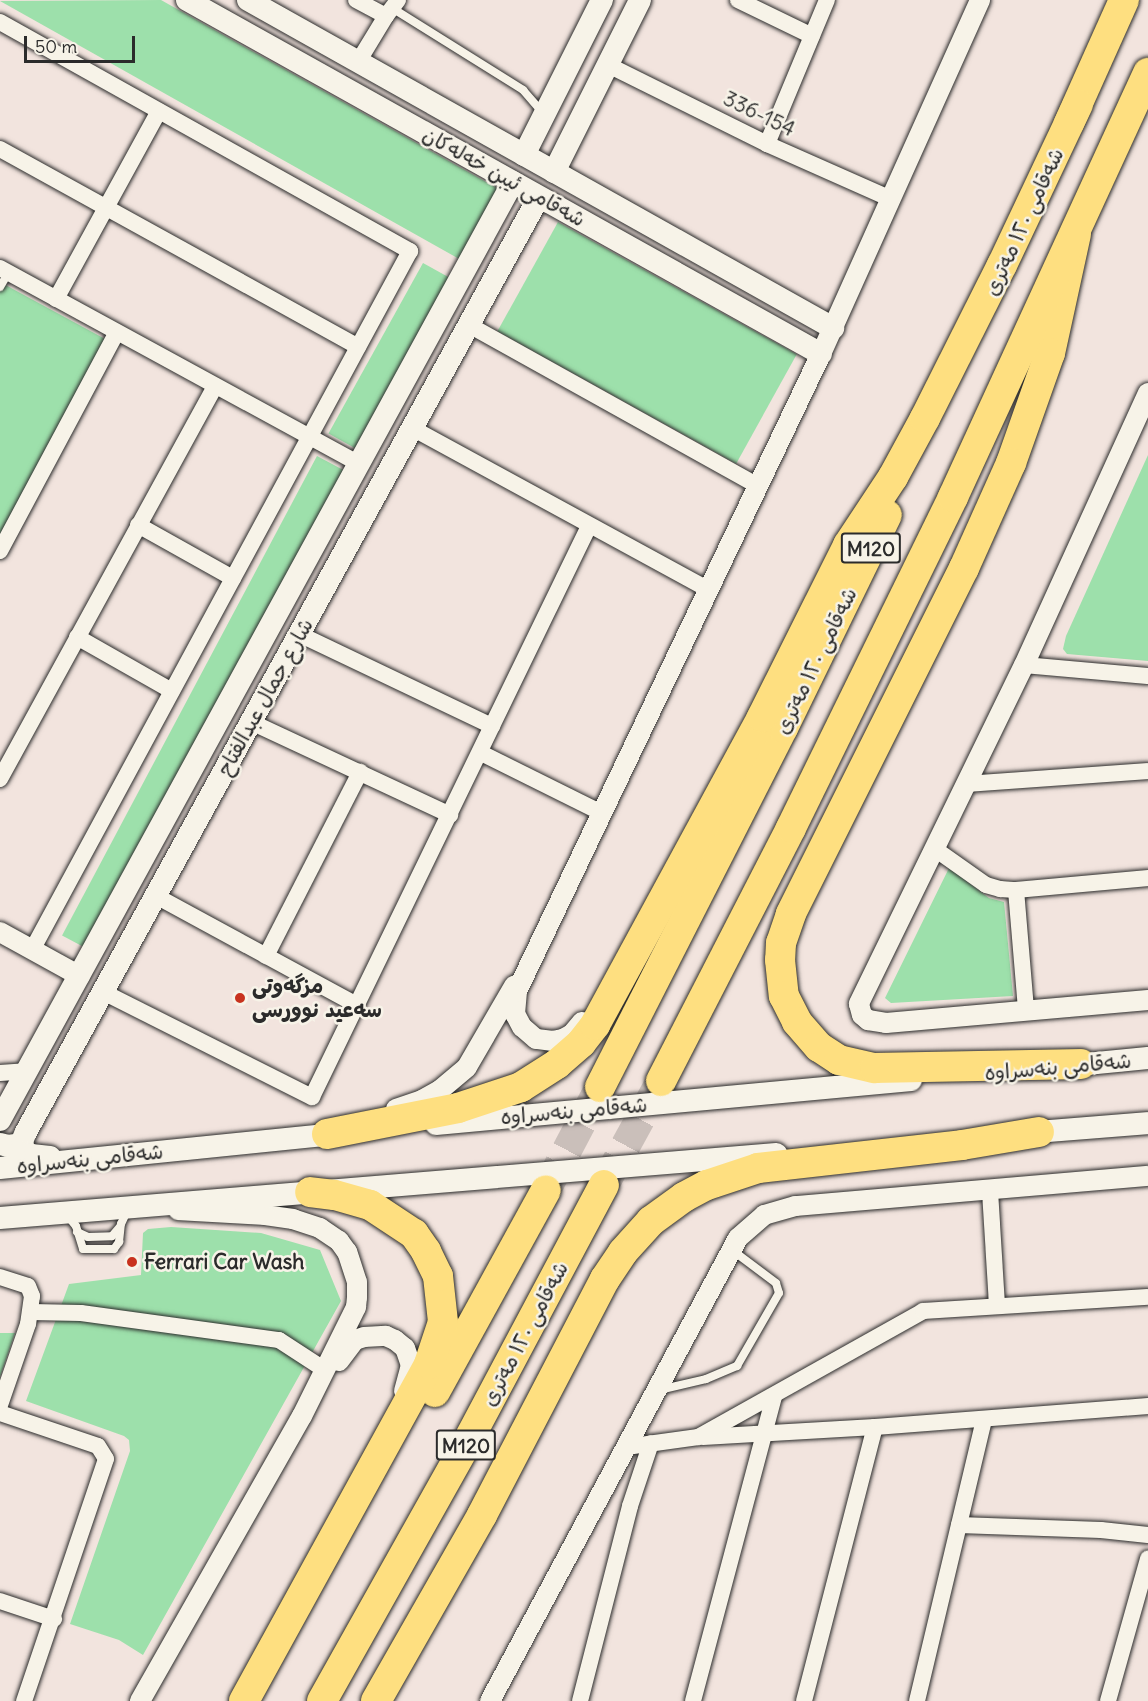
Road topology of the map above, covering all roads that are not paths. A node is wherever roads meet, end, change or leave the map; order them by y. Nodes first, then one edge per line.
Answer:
1 (187, 0) edge
2 (248, 0) edge
3 (356, 0) edge
4 (602, 0) edge
5 (640, 0) edge
6 (738, 0) edge
7 (827, 0) edge
8 (980, 0) edge
9 (1124, 0) edge
10 (392, 8) edge
11 (0, 22) edge
12 (812, 36) junction
13 (358, 62) junction
14 (608, 65) junction
15 (1148, 73) edge
16 (1078, 104) junction
17 (159, 111) junction
18 (544, 115) junction
19 (767, 144) junction
20 (0, 149) edge
21 (524, 155) junction
22 (554, 172) junction
23 (513, 182) junction
24 (539, 197) junction
25 (891, 199) junction
26 (106, 208) junction
27 (1076, 234) junction
28 (3, 276) edge
29 (56, 299) junction
30 (469, 325) junction
31 (833, 328) junction
32 (117, 332) junction
33 (358, 347) junction
34 (821, 354) junction
35 (215, 386) junction
36 (1148, 393) edge
37 (412, 428) junction
38 (309, 436) junction
39 (361, 465) junction
40 (758, 486) junction
41 (138, 525) junction
42 (589, 526) junction
43 (2, 541) edge
44 (233, 578) junction
45 (709, 590) junction
46 (299, 634) junction
47 (77, 637) junction
48 (1024, 665) junction
49 (248, 670) junction
50 (1148, 676) edge
51 (272, 683) junction
52 (172, 691) junction
53 (251, 722) junction
54 (492, 726) junction
55 (481, 753) junction
56 (1148, 771) edge
57 (360, 772) junction
58 (0, 779) edge
59 (967, 784) junction
60 (602, 813) junction
61 (450, 815) junction
62 (936, 849) junction
63 (1148, 878) edge
64 (1016, 890) junction
65 (156, 896) junction
66 (663, 897) junction
67 (551, 918) junction
68 (0, 932) edge
69 (32, 950) junction
70 (266, 956) junction
71 (80, 976) junction
72 (103, 992) junction
73 (1148, 1000) edge
74 (357, 1005) junction
75 (1026, 1010) junction
76 (1148, 1058) edge
77 (1081, 1064) junction
78 (29, 1071) junction
79 (0, 1073) edge
80 (661, 1081) tunnel mouth
81 (600, 1087) tunnel mouth
82 (0, 1120) edge
83 (1148, 1123) edge
84 (1039, 1132) junction
85 (327, 1134) junction
86 (255, 1141) junction
87 (11, 1144) edge
88 (76, 1161) junction
89 (0, 1168) edge
90 (1148, 1176) edge
91 (604, 1185) tunnel mouth
92 (546, 1190) tunnel mouth
93 (990, 1191) junction
94 (310, 1192) junction
95 (133, 1212) junction
96 (64, 1213) junction
97 (0, 1218) edge
98 (732, 1250) junction
99 (0, 1277) edge
100 (1148, 1298) edge
101 (997, 1306) junction
102 (31, 1312) junction
103 (325, 1370) junction
104 (656, 1390) junction
105 (774, 1396) junction
106 (0, 1405) edge
107 (1148, 1406) edge
108 (0, 1413) edge
109 (302, 1416) junction
110 (984, 1419) junction
111 (875, 1427) junction
112 (764, 1434) junction
113 (698, 1437) junction
114 (651, 1443) junction
115 (626, 1447) junction
116 (368, 1478) junction
117 (959, 1525) junction
118 (1148, 1536) edge
119 (1148, 1559) edge
120 (0, 1601) edge
121 (54, 1619) junction
122 (24, 1701) edge
123 (140, 1701) edge
124 (244, 1701) edge
125 (262, 1701) edge
126 (322, 1701) edge
127 (376, 1701) edge
128 (490, 1701) edge
129 (580, 1701) edge
130 (693, 1701) edge
131 (804, 1701) edge
132 (917, 1701) edge
133 (1108, 1701) edge

1 - 23 main road, شەقامی ئیبن خەلەکان
2 - 13 main road, شەقامی ئیبن خەلەکان
3 - 10 street
4 - 18 main road
5 - 14 main road
6 - 12 street
7 - 12 street
8 - 25 street
9 - 16 highway, شەقامی ١٢٠ مەتری / M120
10 - 13 street
10 - 18 lane
11 - 17 street
12 - 19 street
13 - 21 main road, شەقامی ئیبن خەلەکان
14 - 19 street, 336-154
14 - 22 main road
15 - 27 highway, M120
16 - 66 highway
16 - 81 highway, شەقامی ١٢٠ مەتری / M120
17 - 26 street
17 - 33 street
18 - 21 main road
19 - 25 street, 336-154
20 - 26 street
21 - 22 main road, شەقامی ئیبن خەلەکان
22 - 31 main road, شەقامی ئیبن خەلەکان
23 - 24 main road, شەقامی ئیبن خەلەکان
23 - 39 main road, شارع جمال عبدالفتاح
24 - 30 main road, شارع جمال عبدالفتاح
24 - 34 main road, شەقامی ئیبن خەلەکان
25 - 31 street
26 - 29 street
26 - 33 street
27 - 77 highway
27 - 80 highway, M120
28 - 29 street
29 - 32 street
30 - 37 main road, شارع جمال عبدالفتاح
30 - 40 street
31 - 34 street
32 - 35 street
32 - 43 street
33 - 38 street
34 - 40 street
35 - 38 street
35 - 41 street
36 - 48 street
37 - 42 street
37 - 46 main road, شارع جمال عبدالفتاح
38 - 39 street
38 - 44 street
39 - 49 main road, شارع جمال عبدالفتاح
40 - 45 street
41 - 44 street
41 - 47 street
42 - 45 street
42 - 54 street
44 - 52 street
45 - 60 street
46 - 51 main road, شارع جمال عبدالفتاح
46 - 54 street
47 - 52 street
47 - 58 street
48 - 50 street
48 - 59 street
49 - 51 main road
49 - 71 main road, شارع جمال عبدالفتاح
51 - 53 main road, شارع جمال عبدالفتاح
52 - 69 street
53 - 57 street
53 - 65 main road, شارع جمال عبدالفتاح
54 - 55 street
55 - 60 street
55 - 61 street
56 - 59 street
57 - 61 street
57 - 70 street
59 - 62 street
60 - 67 street
61 - 74 street
62 - 64 street
62 - 75 street
63 - 64 street
64 - 75 street
65 - 70 street
65 - 72 main road, شارع جمال عبدالفتاح
66 - 67 street
66 - 85 highway
67 - 86 street
68 - 69 street
69 - 71 street
70 - 74 street
71 - 78 main road, شارع جمال عبدالفتاح
72 - 74 street
72 - 87 main road, شارع جمال عبدالفتاح
73 - 75 street
76 - 77 main road, شەقامی بنەسراوە
77 - 85 main road, شەقامی بنەسراوە
78 - 79 street
78 - 82 main road, شارع جمال عبدالفتاح
83 - 84 main road
84 - 94 main road
84 - 127 highway
85 - 86 main road, شەقامی بنەسراوە
86 - 88 main road, شەقامی بنەسراوە
87 - 88 main road, شارع جمال عبدالفتاح
88 - 89 main road, شەقامی بنەسراوە
90 - 93 street
91 - 126 highway, شەقامی ١٢٠ مەتری / M120
92 - 125 highway, M120
93 - 98 street
93 - 101 street
94 - 95 main road
94 - 116 highway
95 - 96 main road
95 - 96 lane
95 - 103 street
96 - 97 main road
98 - 104 street
98 - 104 lane
99 - 102 street
100 - 101 street
101 - 105 street
102 - 103 street
102 - 106 street
103 - 109 street
104 - 115 street
105 - 112 street
105 - 113 street
107 - 110 street
108 - 121 street
109 - 116 street
109 - 123 street
110 - 111 street
110 - 117 street
111 - 112 street
111 - 131 street
112 - 113 street
112 - 130 street
113 - 114 street
114 - 115 street
114 - 129 street
115 - 128 street
116 - 124 highway
117 - 118 street
117 - 132 street
119 - 133 street
120 - 121 street
121 - 122 street

